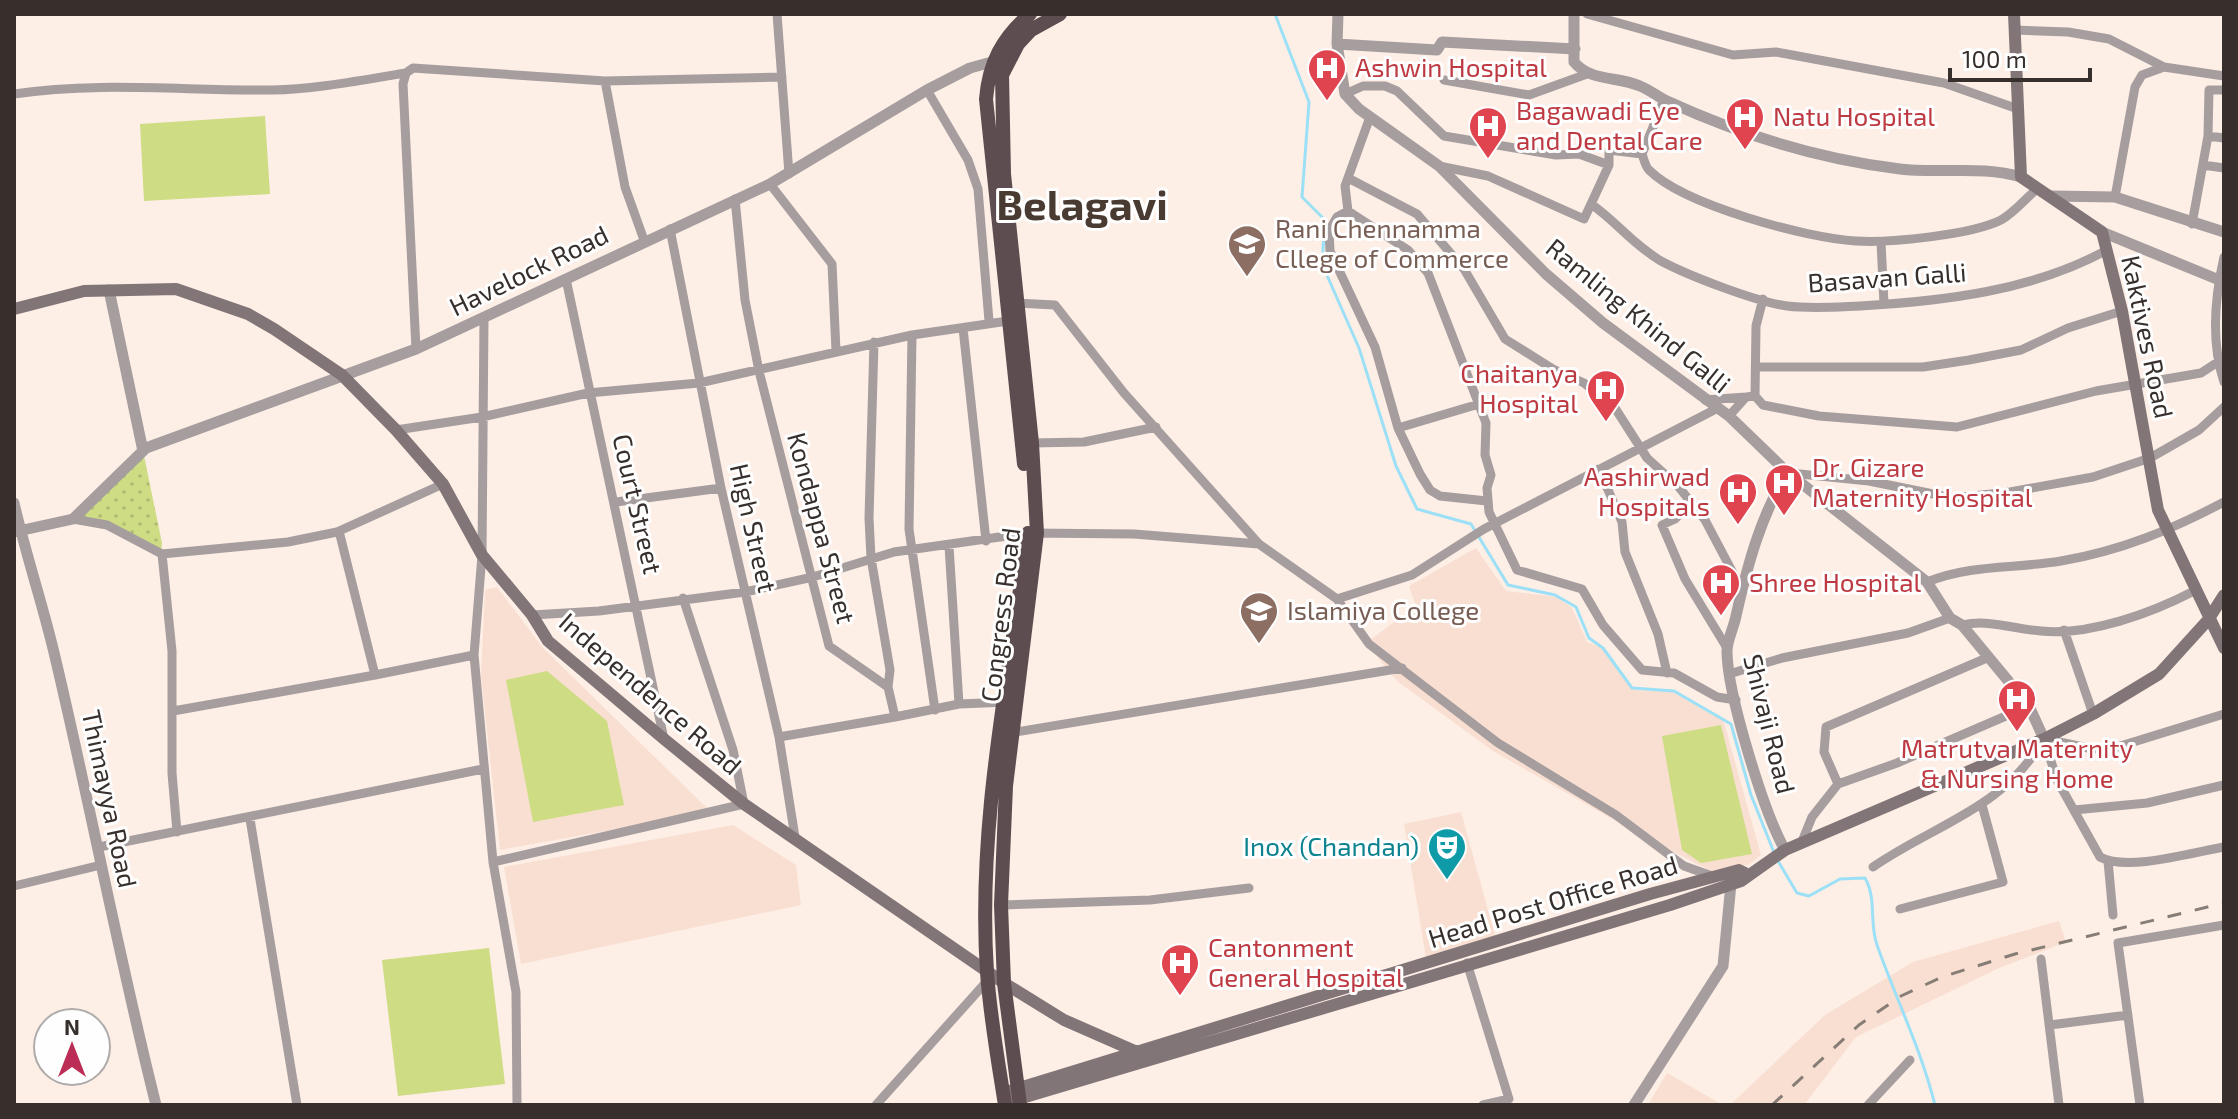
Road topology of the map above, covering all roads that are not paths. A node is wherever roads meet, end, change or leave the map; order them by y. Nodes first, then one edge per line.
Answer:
1 (777, 14) edge
2 (1030, 14) edge
3 (1060, 14) edge
4 (1338, 14) edge
5 (1574, 14) edge
6 (1587, 14) edge
7 (2014, 14) edge
8 (2015, 30) junction
9 (1337, 44) junction
10 (1575, 49) junction
11 (1000, 59) junction
12 (2164, 67) junction
13 (406, 73) junction
14 (1587, 74) junction
15 (2224, 76) edge
16 (782, 77) junction
17 (1444, 80) dead end
18 (605, 81) junction
19 (927, 90) junction
20 (2224, 90) edge
21 (14, 94) edge
22 (1345, 94) junction
23 (1664, 100) junction
24 (2018, 109) junction
25 (1370, 117) junction
26 (2208, 136) junction
27 (2224, 138) edge
28 (1642, 154) junction
29 (1609, 165) junction
30 (2203, 165) junction
31 (1439, 166) junction
32 (2224, 168) edge
33 (789, 174) junction
34 (2021, 177) junction
35 (1348, 178) junction
36 (770, 184) junction
37 (2038, 188) junction
38 (2050, 196) junction
39 (2115, 197) junction
40 (735, 199) junction
41 (1591, 204) junction
42 (1348, 211) junction
43 (2192, 224) junction
44 (670, 229) junction
45 (2102, 232) junction
46 (2224, 232) edge
47 (644, 240) junction
48 (1881, 242) junction
49 (2107, 250) junction
50 (2224, 257) edge
51 (566, 279) junction
52 (2221, 281) edge
53 (109, 290) junction
54 (1763, 299) junction
55 (1011, 303) junction
56 (1884, 304) junction
57 (14, 309) edge
58 (2122, 311) junction
59 (484, 318) junction
60 (989, 321) junction
61 (1008, 321) junction
62 (963, 328) junction
63 (912, 335) junction
64 (874, 342) junction
65 (416, 349) junction
66 (836, 351) junction
67 (2221, 359) edge
68 (1757, 367) junction
69 (759, 371) junction
70 (342, 375) junction
71 (2224, 382) edge
72 (699, 383) junction
73 (2135, 386) junction
74 (588, 393) junction
75 (1750, 397) junction
76 (1704, 400) junction
77 (1479, 404) junction
78 (2224, 407) edge
79 (1716, 409) junction
80 (1729, 416) junction
81 (482, 417) junction
82 (1156, 427) junction
83 (1398, 428) junction
84 (396, 430) junction
85 (1032, 443) junction
86 (1640, 447) junction
87 (143, 451) junction
88 (2150, 458) junction
89 (1599, 469) junction
90 (1787, 472) junction
91 (443, 484) junction
92 (721, 488) junction
93 (1487, 501) junction
94 (616, 502) junction
95 (2224, 502) edge
96 (14, 503) edge
97 (1691, 503) junction
98 (73, 519) junction
99 (1495, 524) junction
100 (339, 531) junction
101 (17, 532) edge
102 (1033, 533) junction
103 (2167, 533) junction
104 (986, 541) junction
105 (1259, 544) junction
106 (949, 546) junction
107 (910, 551) junction
108 (162, 554) junction
109 (482, 555) junction
110 (871, 558) junction
111 (813, 577) junction
112 (1927, 582) junction
113 (1742, 590) junction
114 (2194, 591) junction
115 (745, 592) junction
116 (2224, 595) edge
117 (683, 598) junction
118 (1337, 599) junction
119 (637, 603) junction
120 (532, 615) junction
121 (1950, 618) junction
122 (2208, 620) junction
123 (1962, 625) junction
124 (2064, 630) junction
125 (1727, 648) junction
126 (2224, 648) edge
127 (474, 655) junction
128 (1989, 657) junction
129 (1402, 668) junction
130 (1667, 673) junction
131 (1729, 674) junction
132 (375, 675) junction
133 (888, 687) junction
134 (1736, 700) junction
135 (1010, 702) junction
136 (959, 704) junction
137 (2029, 706) junction
138 (935, 710) junction
139 (173, 711) junction
140 (2093, 714) junction
141 (2224, 714) edge
142 (895, 717) junction
143 (1005, 733) junction
144 (779, 737) junction
145 (664, 739) junction
146 (2044, 739) junction
147 (483, 769) junction
148 (1838, 784) junction
149 (2224, 785) edge
150 (744, 804) junction
151 (1982, 805) junction
152 (2074, 810) junction
153 (250, 819) junction
154 (177, 832) junction
155 (795, 837) junction
156 (1801, 844) junction
157 (99, 847) junction
158 (2224, 847) edge
159 (1782, 853) junction
160 (2108, 861) junction
161 (493, 862) junction
162 (101, 865) junction
163 (1873, 867) dead end
164 (1749, 875) junction
165 (1715, 877) junction
166 (1731, 884) junction
167 (14, 886) edge
168 (1249, 888) dead end
169 (1001, 905) junction
170 (1900, 909) dead end
171 (2113, 915) dead end
172 (2224, 925) edge
173 (2041, 959) dead end
174 (1467, 963) junction
175 (988, 976) junction
176 (1004, 983) junction
177 (2128, 1015) junction
178 (2050, 1025) junction
179 (1137, 1052) junction
180 (1159, 1052) junction
181 (1910, 1060) dead end
182 (1009, 1100) edge
183 (1509, 1102) edge
184 (156, 1105) edge
185 (297, 1105) edge
186 (517, 1105) edge
187 (876, 1105) edge
188 (1483, 1105) edge
189 (1634, 1105) edge
190 (1868, 1105) edge
191 (2059, 1105) edge
192 (2140, 1105) edge

1 - 16 street
2 - 11 highway, Congress Road
3 - 11 highway
4 - 9 street
5 - 10 street
6 - 24 street
7 - 8 main road
8 - 12 street
8 - 24 main road
9 - 10 street
9 - 22 street
10 - 14 street
11 - 19 street, Havelock Road
11 - 55 highway, Congress Road
12 - 15 street
12 - 39 street
13 - 18 street
13 - 21 street
13 - 65 street
14 - 17 street
14 - 23 street
16 - 18 street
16 - 33 street
18 - 47 street
19 - 33 street, Havelock Road
19 - 60 street
20 - 26 street
22 - 25 street, Ramling Khind Galli
22 - 29 street
23 - 28 street
23 - 34 street
24 - 34 main road
25 - 31 street, Ramling Khind Galli
25 - 35 street
26 - 27 street
26 - 30 street
28 - 29 street
28 - 48 street
29 - 41 street
30 - 32 street
30 - 43 street
31 - 41 street
31 - 76 street, Ramling Khind Galli
33 - 36 street, Havelock Road
34 - 37 main road, Kaktives Road
35 - 42 street
35 - 86 street
36 - 40 street, Havelock Road
36 - 66 street
37 - 38 main road, Kaktives Road
37 - 48 street
38 - 39 street
38 - 45 main road, Kaktives Road
39 - 43 street
40 - 44 street, Havelock Road
40 - 69 street, Kondappa Street
41 - 54 street, Basavan Galli
42 - 77 street
42 - 83 street
43 - 46 street
44 - 47 street, Havelock Road
44 - 72 street, High Street
45 - 49 main road, Kaktives Road
45 - 52 street
47 - 51 street, Havelock Road
48 - 56 street
49 - 56 street, Basavan Galli
49 - 58 main road, Kaktives Road
50 - 52 street
51 - 59 street, Havelock Road
51 - 74 street, Court Street
52 - 67 street
53 - 57 main road, Independence Road
53 - 70 main road, Independence Road
53 - 87 street
54 - 56 street, Basavan Galli
54 - 68 street
55 - 61 highway, Congress Road
55 - 82 street
55 - 85 highway, Congress Road
58 - 68 street
58 - 73 main road, Kaktives Road
59 - 65 street, Havelock Road
59 - 81 street
60 - 61 street
60 - 62 street
61 - 102 highway, Congress Road
62 - 63 street
62 - 104 street
63 - 64 street
63 - 107 street
64 - 66 street
64 - 110 street
65 - 70 street, Havelock Road
66 - 69 street
67 - 71 street
67 - 73 street
68 - 75 street
69 - 72 street
69 - 111 street, Kondappa Street
70 - 84 main road, Independence Road
70 - 87 street, Havelock Road
72 - 74 street
72 - 92 street, High Street
73 - 75 street
73 - 88 main road, Kaktives Road
74 - 81 street
74 - 94 street, Court Street
75 - 76 street
75 - 80 street
76 - 79 street, Ramling Khind Galli
77 - 83 street
77 - 93 street
78 - 88 street
79 - 80 street, Ramling Khind Galli
79 - 86 street
80 - 90 street, Ramling Khind Galli
81 - 84 street
81 - 109 street
82 - 85 street
82 - 105 street
83 - 93 street
84 - 91 main road, Independence Road
85 - 102 highway, Congress Road
86 - 89 street
86 - 97 street
87 - 98 street, Havelock Road
88 - 90 street
88 - 103 main road, Kaktives Road
89 - 99 street
89 - 130 street
90 - 112 street, Ramling Khind Galli
90 - 113 street, Shivaji Road
91 - 100 street
91 - 109 main road, Independence Road
92 - 94 street
92 - 115 street, High Street
93 - 99 street
94 - 119 street, Court Street
95 - 103 street
96 - 101 street, Thimayya Road
97 - 113 street
97 - 125 street
98 - 101 street
98 - 108 street
99 - 118 street
99 - 130 street
100 - 108 street
100 - 132 street
101 - 157 street, Thimayya Road
102 - 104 street
102 - 105 street
102 - 135 highway, Congress Road
103 - 112 street
103 - 114 main road, Kaktives Road
104 - 106 street
105 - 118 street
106 - 107 street
106 - 136 street
107 - 110 street
107 - 138 street
108 - 139 street
109 - 120 main road, Independence Road
109 - 127 street
110 - 111 street
110 - 133 street
111 - 115 street
111 - 133 street, Kondappa Street
112 - 121 street, Ramling Khind Galli
113 - 125 street, Shivaji Road
114 - 122 main road, Kaktives Road
114 - 124 street
115 - 117 street
115 - 144 street, High Street
116 - 122 main road, Head Post Office Road
117 - 119 street
117 - 150 street
118 - 129 street
119 - 120 street
119 - 145 street, Court Street
120 - 145 main road, Independence Road
121 - 123 street
121 - 131 street
122 - 126 main road, Kaktives Road
122 - 140 main road, Head Post Office Road
123 - 124 street
123 - 128 street
124 - 140 street
125 - 131 street, Shivaji Road
127 - 132 street
127 - 147 street
128 - 137 street
128 - 148 street
129 - 143 street
129 - 165 street
130 - 134 street
131 - 134 street, Shivaji Road
132 - 139 street
133 - 142 street
134 - 159 street, Shivaji Road
135 - 136 street
135 - 143 highway, Congress Road
136 - 138 street
137 - 146 street
137 - 148 street
138 - 142 street
139 - 154 street
140 - 146 main road, Head Post Office Road
141 - 146 street
142 - 144 street
143 - 169 highway, Congress Road
143 - 175 highway, Congress Road
144 - 155 street, High Street
145 - 150 main road, Independence Road
146 - 151 street
146 - 152 street
146 - 156 main road, Head Post Office Road
147 - 153 street
147 - 161 street
148 - 156 street
149 - 152 street
150 - 155 main road, Independence Road
150 - 161 street
151 - 163 street
151 - 170 street
152 - 160 street
153 - 154 street
153 - 185 street
154 - 157 street
155 - 175 main road, Independence Road
156 - 159 main road, Head Post Office Road
157 - 162 street, Thimayya Road
158 - 160 street
159 - 164 main road, Head Post Office Road
160 - 171 street
161 - 186 street
162 - 167 street
162 - 184 street, Thimayya Road
164 - 165 main road, Head Post Office Road
164 - 166 main road, Head Post Office Road
165 - 166 street
165 - 180 main road, Head Post Office Road
166 - 174 main road, Head Post Office Road
166 - 189 street
168 - 169 street
169 - 176 highway, Congress Road
172 - 177 street
173 - 178 street
174 - 180 main road, Head Post Office Road
174 - 183 street
175 - 176 main road, Independence Road
175 - 182 highway, Congress Road
175 - 187 street
176 - 179 main road, Independence Road
176 - 182 highway, Congress Road
177 - 178 street
177 - 192 street
178 - 191 street
179 - 180 main road, Head Post Office Road
179 - 182 main road, Head Post Office Road
180 - 182 main road, Head Post Office Road
181 - 190 street
183 - 188 street

